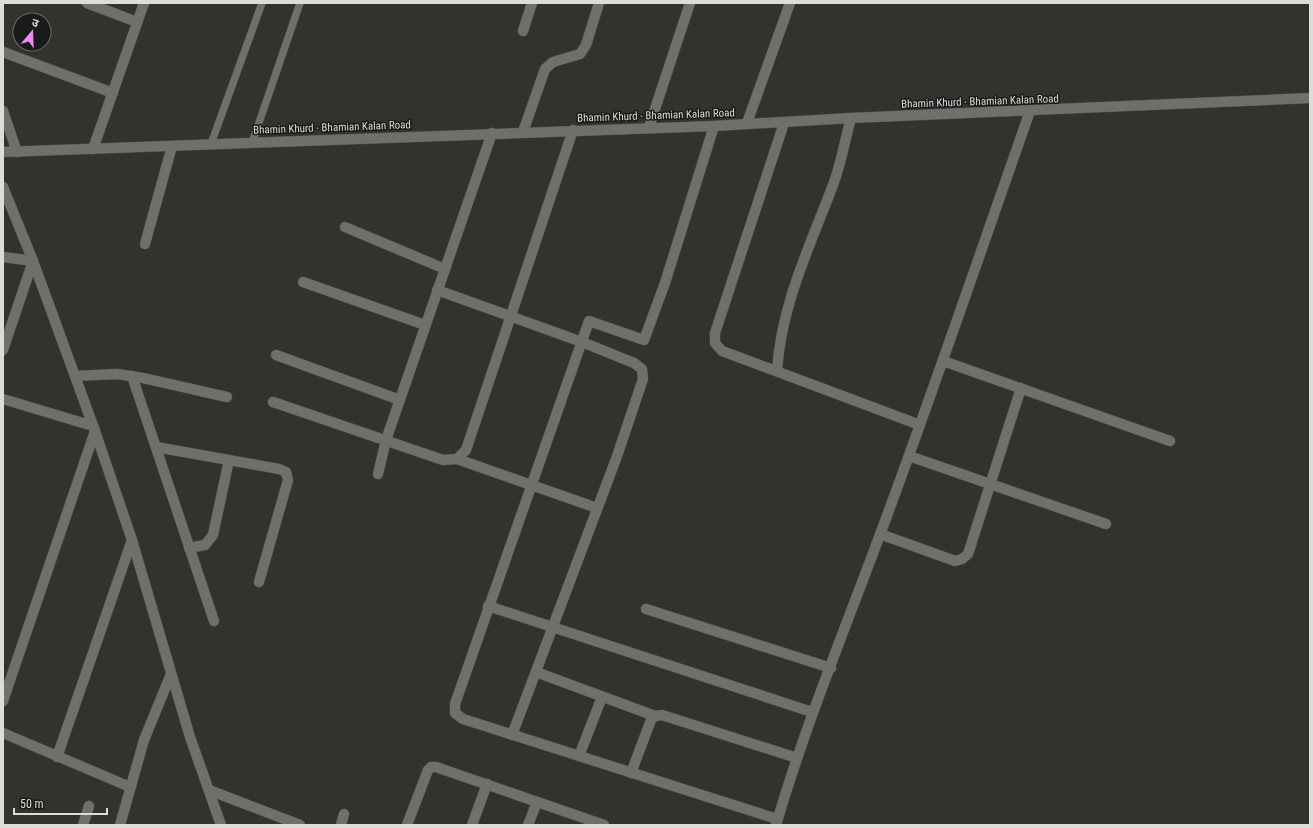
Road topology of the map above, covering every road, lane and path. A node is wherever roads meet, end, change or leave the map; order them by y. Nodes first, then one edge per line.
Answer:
1 (87, 3) edge
2 (144, 3) edge
3 (262, 3) edge
4 (300, 3) edge
5 (532, 3) edge
6 (599, 3) edge
7 (690, 3) edge
8 (790, 3) edge
9 (137, 22) junction
10 (523, 31) dead end
11 (3, 52) edge
12 (112, 93) junction
13 (1310, 98) edge
14 (3, 111) edge
15 (1030, 111) junction
16 (851, 118) junction
17 (784, 123) junction
18 (746, 124) junction
19 (714, 126) junction
20 (649, 127) junction
21 (573, 130) junction
22 (523, 132) junction
23 (492, 133) junction
24 (252, 143) junction
25 (211, 144) junction
26 (172, 146) junction
27 (93, 149) junction
28 (3, 152) edge
29 (17, 152) junction
30 (3, 187) edge
31 (345, 227) dead end
32 (145, 244) dead end
33 (3, 257) edge
34 (33, 261) junction
35 (445, 268) junction
36 (303, 282) dead end
37 (438, 290) junction
38 (511, 316) junction
39 (425, 326) junction
40 (582, 342) junction
41 (3, 350) edge
42 (276, 355) dead end
43 (943, 361) junction
44 (777, 371) junction
45 (75, 376) junction
46 (132, 376) junction
47 (1021, 388) junction
48 (227, 397) dead end
49 (3, 399) edge
50 (400, 400) junction
51 (273, 402) dead end
52 (920, 425) junction
53 (94, 429) junction
54 (386, 440) junction
55 (1170, 441) dead end
56 (156, 447) junction
57 (909, 456) junction
58 (457, 459) junction
59 (229, 460) junction
60 (378, 474) dead end
61 (992, 484) junction
62 (531, 487) junction
63 (597, 508) junction
64 (1106, 524) dead end
65 (880, 534) junction
66 (132, 540) junction
67 (190, 548) junction
68 (259, 582) dead end
69 (488, 606) junction
70 (646, 609) dead end
71 (214, 621) dead end
72 (552, 628) junction
73 (831, 668) junction
74 (536, 672) junction
75 (171, 674) junction
76 (602, 696) junction
77 (3, 701) edge
78 (812, 712) junction
79 (655, 716) junction
80 (3, 733) edge
81 (512, 735) junction
82 (579, 756) junction
83 (57, 757) junction
84 (797, 758) junction
85 (631, 772) junction
86 (487, 784) junction
87 (130, 788) junction
88 (209, 790) junction
89 (537, 802) junction
90 (89, 806) dead end
91 (344, 814) dead end
92 (776, 822) edge
93 (593, 823) edge
94 (83, 825) edge
95 (120, 825) edge
96 (221, 825) edge
97 (300, 825) edge
98 (341, 825) edge
99 (408, 825) edge
100 (472, 825) edge
101 (528, 825) edge
102 (604, 825) edge

1 - 9 street
2 - 9 street
3 - 25 lane
4 - 24 lane
5 - 10 street
6 - 22 street
7 - 20 street
8 - 18 street
9 - 12 street
11 - 12 street
12 - 27 street
13 - 15 street, Bhamin Khurd - Bhamian Kalan Road
14 - 29 street
15 - 16 street, Bhamin Khurd - Bhamian Kalan Road
15 - 43 street
16 - 17 street, Bhamin Khurd - Bhamian Kalan Road
16 - 44 street
17 - 18 street, Bhamin Khurd - Bhamian Kalan Road
17 - 44 street
18 - 19 street, Bhamin Khurd - Bhamian Kalan Road
19 - 20 street, Bhamin Khurd - Bhamian Kalan Road
19 - 40 street
20 - 21 street, Bhamin Khurd - Bhamian Kalan Road
21 - 22 street, Bhamin Khurd - Bhamian Kalan Road
21 - 38 street
22 - 23 street, Bhamin Khurd - Bhamian Kalan Road
23 - 24 street, Bhamin Khurd - Bhamian Kalan Road
23 - 35 street
24 - 25 street, Bhamin Khurd - Bhamian Kalan Road
25 - 26 street, Bhamin Khurd - Bhamian Kalan Road
26 - 27 street, Bhamin Khurd - Bhamian Kalan Road
26 - 32 street
27 - 29 street, Bhamin Khurd - Bhamian Kalan Road
28 - 29 street, Bhamin Khurd - Bhamian Kalan Road
30 - 34 street
31 - 35 street
33 - 34 street
34 - 41 street
34 - 45 street
35 - 37 street
36 - 39 street
37 - 38 street
37 - 39 street
38 - 40 street
38 - 58 street
39 - 50 street
40 - 62 street
40 - 63 street
42 - 50 street
43 - 47 street
43 - 52 street
44 - 52 street
45 - 46 street
45 - 53 street
46 - 48 street
46 - 56 street
47 - 55 street
47 - 61 street
49 - 53 street
50 - 54 street
51 - 54 street
52 - 57 street
53 - 66 street
53 - 77 street
54 - 58 street
54 - 60 street
56 - 59 street
56 - 67 street
57 - 61 street
57 - 65 street
58 - 62 street
59 - 67 street
59 - 68 street
61 - 64 street
61 - 65 street
62 - 63 street
62 - 69 street
63 - 72 street
65 - 73 street
66 - 75 street
66 - 83 street
67 - 71 street
69 - 72 street
69 - 81 street
70 - 73 street
72 - 74 street
72 - 78 street
73 - 78 street
74 - 76 street
74 - 81 street
75 - 87 street
75 - 88 street
76 - 79 street
76 - 82 street
78 - 84 street
79 - 84 street
79 - 85 street
80 - 83 street
81 - 82 street
82 - 85 street
83 - 87 street
84 - 92 street
85 - 92 street
86 - 89 street
86 - 99 street
86 - 100 street
87 - 95 street
88 - 96 street
88 - 97 street
89 - 93 street
89 - 101 street
90 - 94 street
91 - 98 street
93 - 102 street

